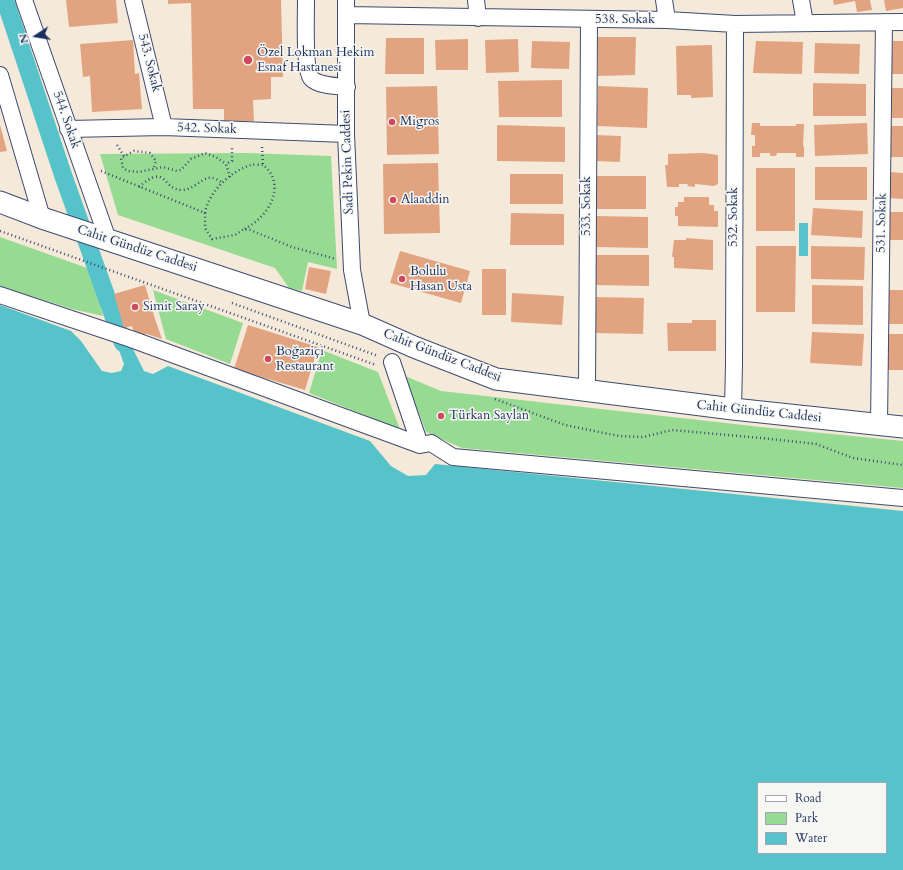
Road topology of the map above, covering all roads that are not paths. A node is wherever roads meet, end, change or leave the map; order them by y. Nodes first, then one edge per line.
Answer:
1 (24, 0) edge
2 (133, 0) edge
3 (476, 0) edge
4 (664, 0) edge
5 (801, 0) edge
6 (306, 1) edge
7 (346, 8) edge
8 (478, 18) junction
9 (588, 20) junction
10 (667, 20) junction
11 (884, 22) junction
12 (903, 22) edge
13 (805, 23) junction
14 (734, 24) junction
15 (0, 75) edge
16 (347, 87) junction
17 (164, 127) junction
18 (68, 128) junction
19 (346, 134) junction
20 (0, 202) edge
21 (42, 218) junction
22 (108, 240) junction
23 (0, 295) edge
24 (362, 324) junction
25 (387, 364) road end
26 (587, 392) junction
27 (733, 409) junction
28 (879, 424) junction
29 (903, 427) edge
30 (420, 445) junction
31 (903, 498) edge

1 - 18 street, 544. Sokak
2 - 17 street, 543. Sokak
3 - 8 street
4 - 10 street
5 - 13 street
6 - 16 street
7 - 8 street, 538. Sokak
7 - 16 street, Sadi Pekin Caddesi
8 - 9 street, 538. Sokak
9 - 10 street, 538. Sokak
9 - 26 street, 533. Sokak
10 - 14 street, 538. Sokak
11 - 12 street, 538. Sokak
11 - 13 street, 538. Sokak
11 - 28 street, 531. Sokak
13 - 14 street, 538. Sokak
14 - 27 street, 532. Sokak
15 - 21 street
16 - 19 street, Sadi Pekin Caddesi
17 - 18 street, 542. Sokak
17 - 19 street, 542. Sokak
18 - 22 street, 544. Sokak
19 - 24 street, Sadi Pekin Caddesi
20 - 21 main road, Cahit Gündüz Caddesi
21 - 22 main road, Cahit Gündüz Caddesi
22 - 24 main road, Cahit Gündüz Caddesi
23 - 30 street
24 - 26 main road, Cahit Gündüz Caddesi
25 - 30 street
26 - 27 main road, Cahit Gündüz Caddesi
27 - 28 main road, Cahit Gündüz Caddesi
28 - 29 main road, Cahit Gündüz Caddesi
30 - 31 street

